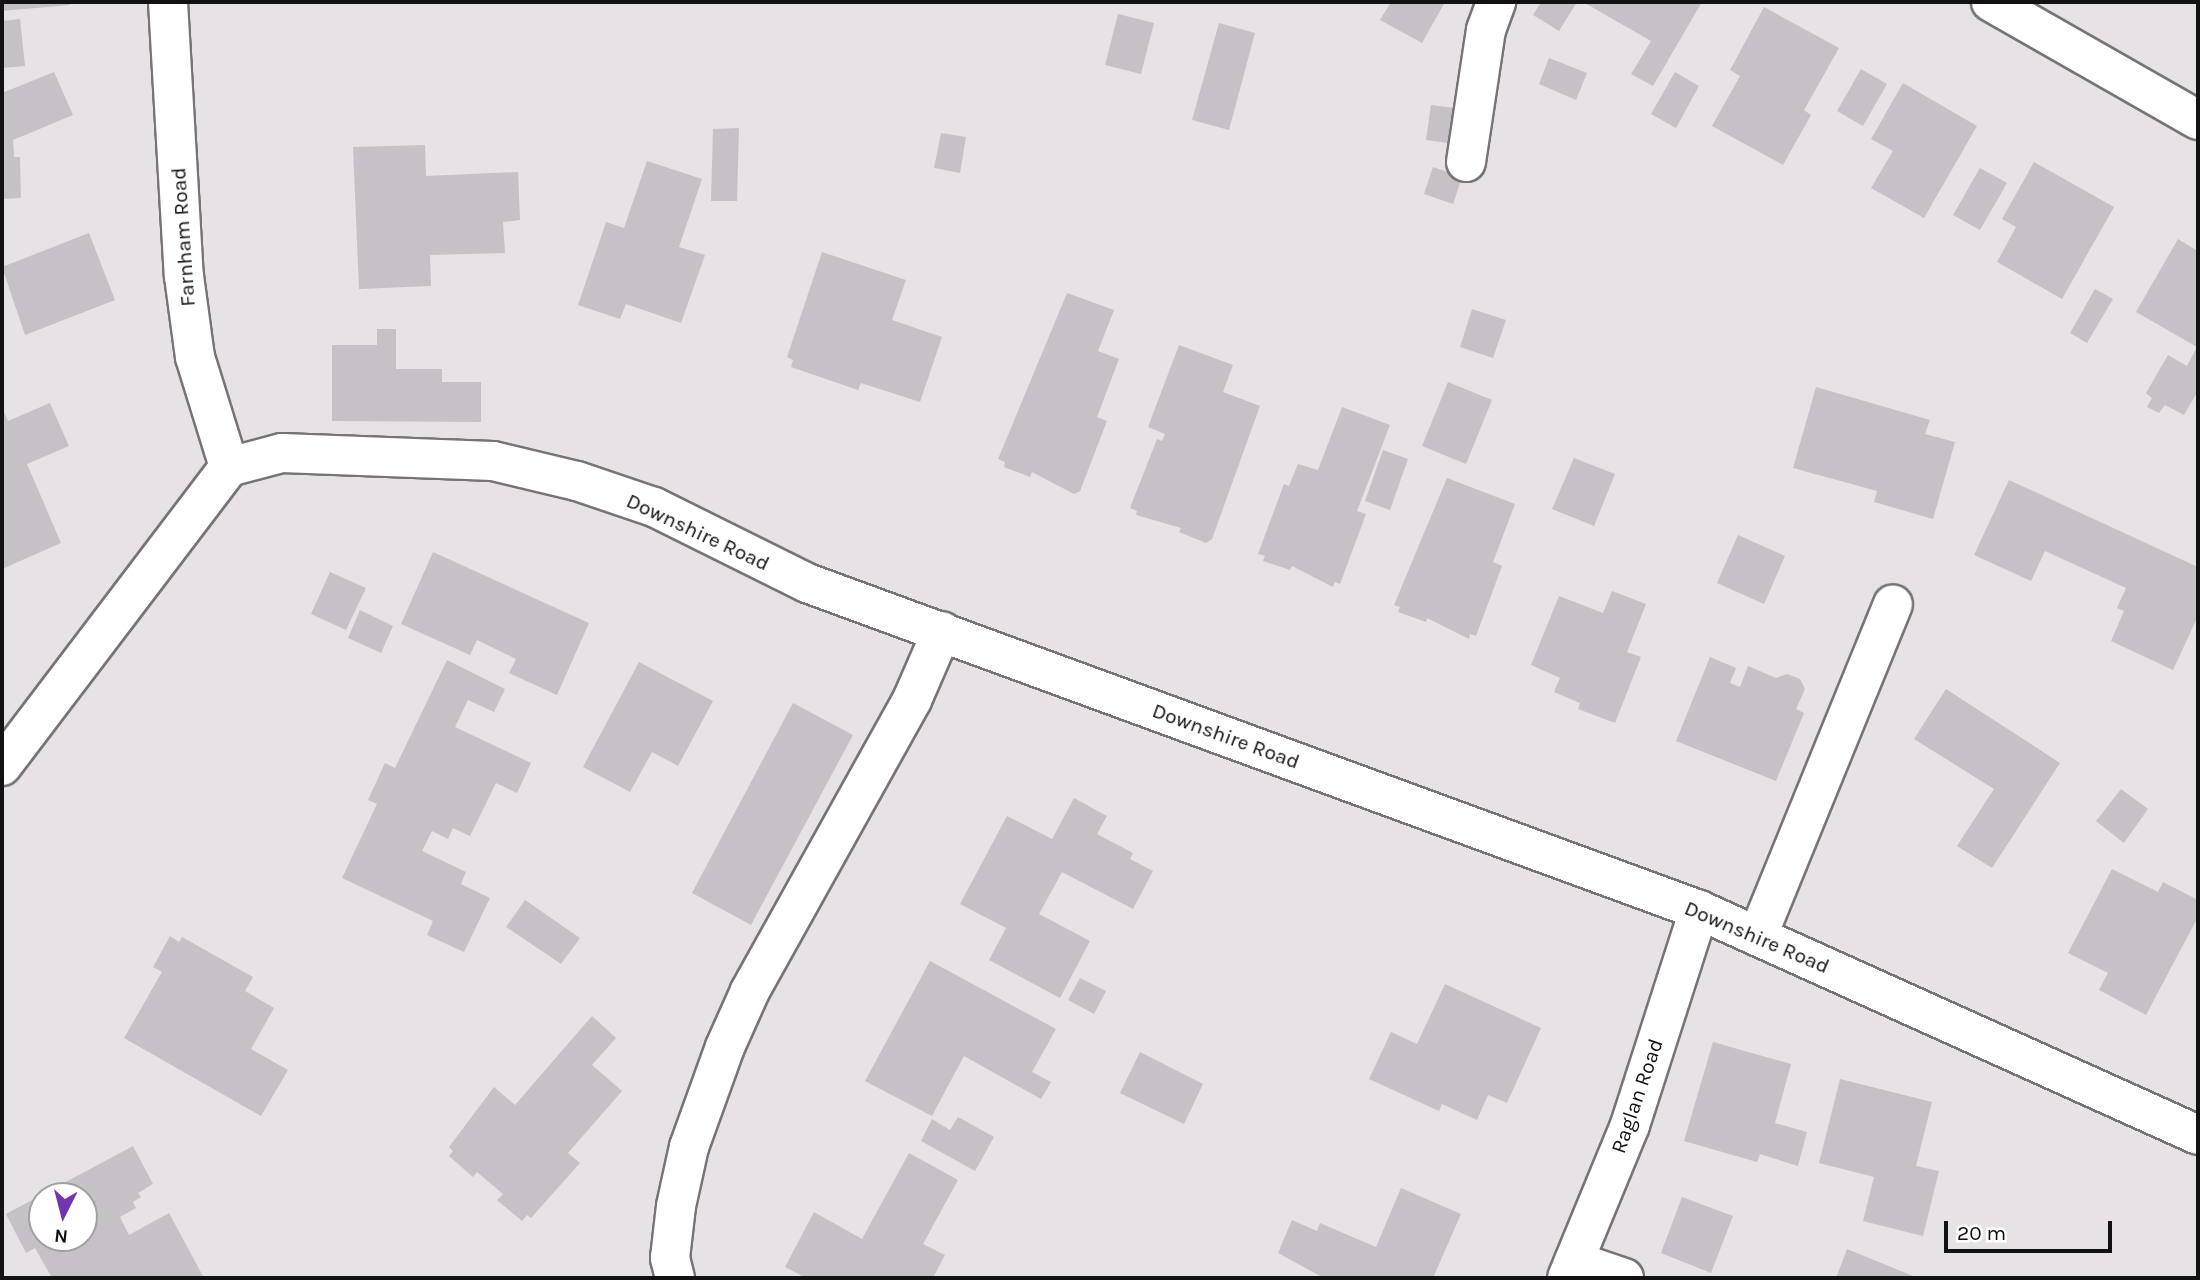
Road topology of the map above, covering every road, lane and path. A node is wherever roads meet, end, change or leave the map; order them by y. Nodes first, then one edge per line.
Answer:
1 (168, 2) edge
2 (1496, 2) edge
3 (1992, 2) edge
4 (2198, 120) edge
5 (1466, 162) dead end
6 (229, 467) junction
7 (1893, 605) dead end
8 (942, 631) junction
9 (2, 766) edge
10 (1699, 910) junction
11 (1758, 935) junction
12 (2198, 1136) edge
13 (1571, 1270) edge
14 (675, 1278) edge
15 (1624, 1278) edge

1 - 6 street, Farnham Road
2 - 5 street
3 - 4 street
6 - 8 street, Downshire Road
6 - 9 street
7 - 11 street
8 - 10 street, Downshire Road
8 - 14 street
10 - 11 street, Downshire Road
10 - 13 street, Raglan Road
11 - 12 street, Downshire Road
13 - 15 street

